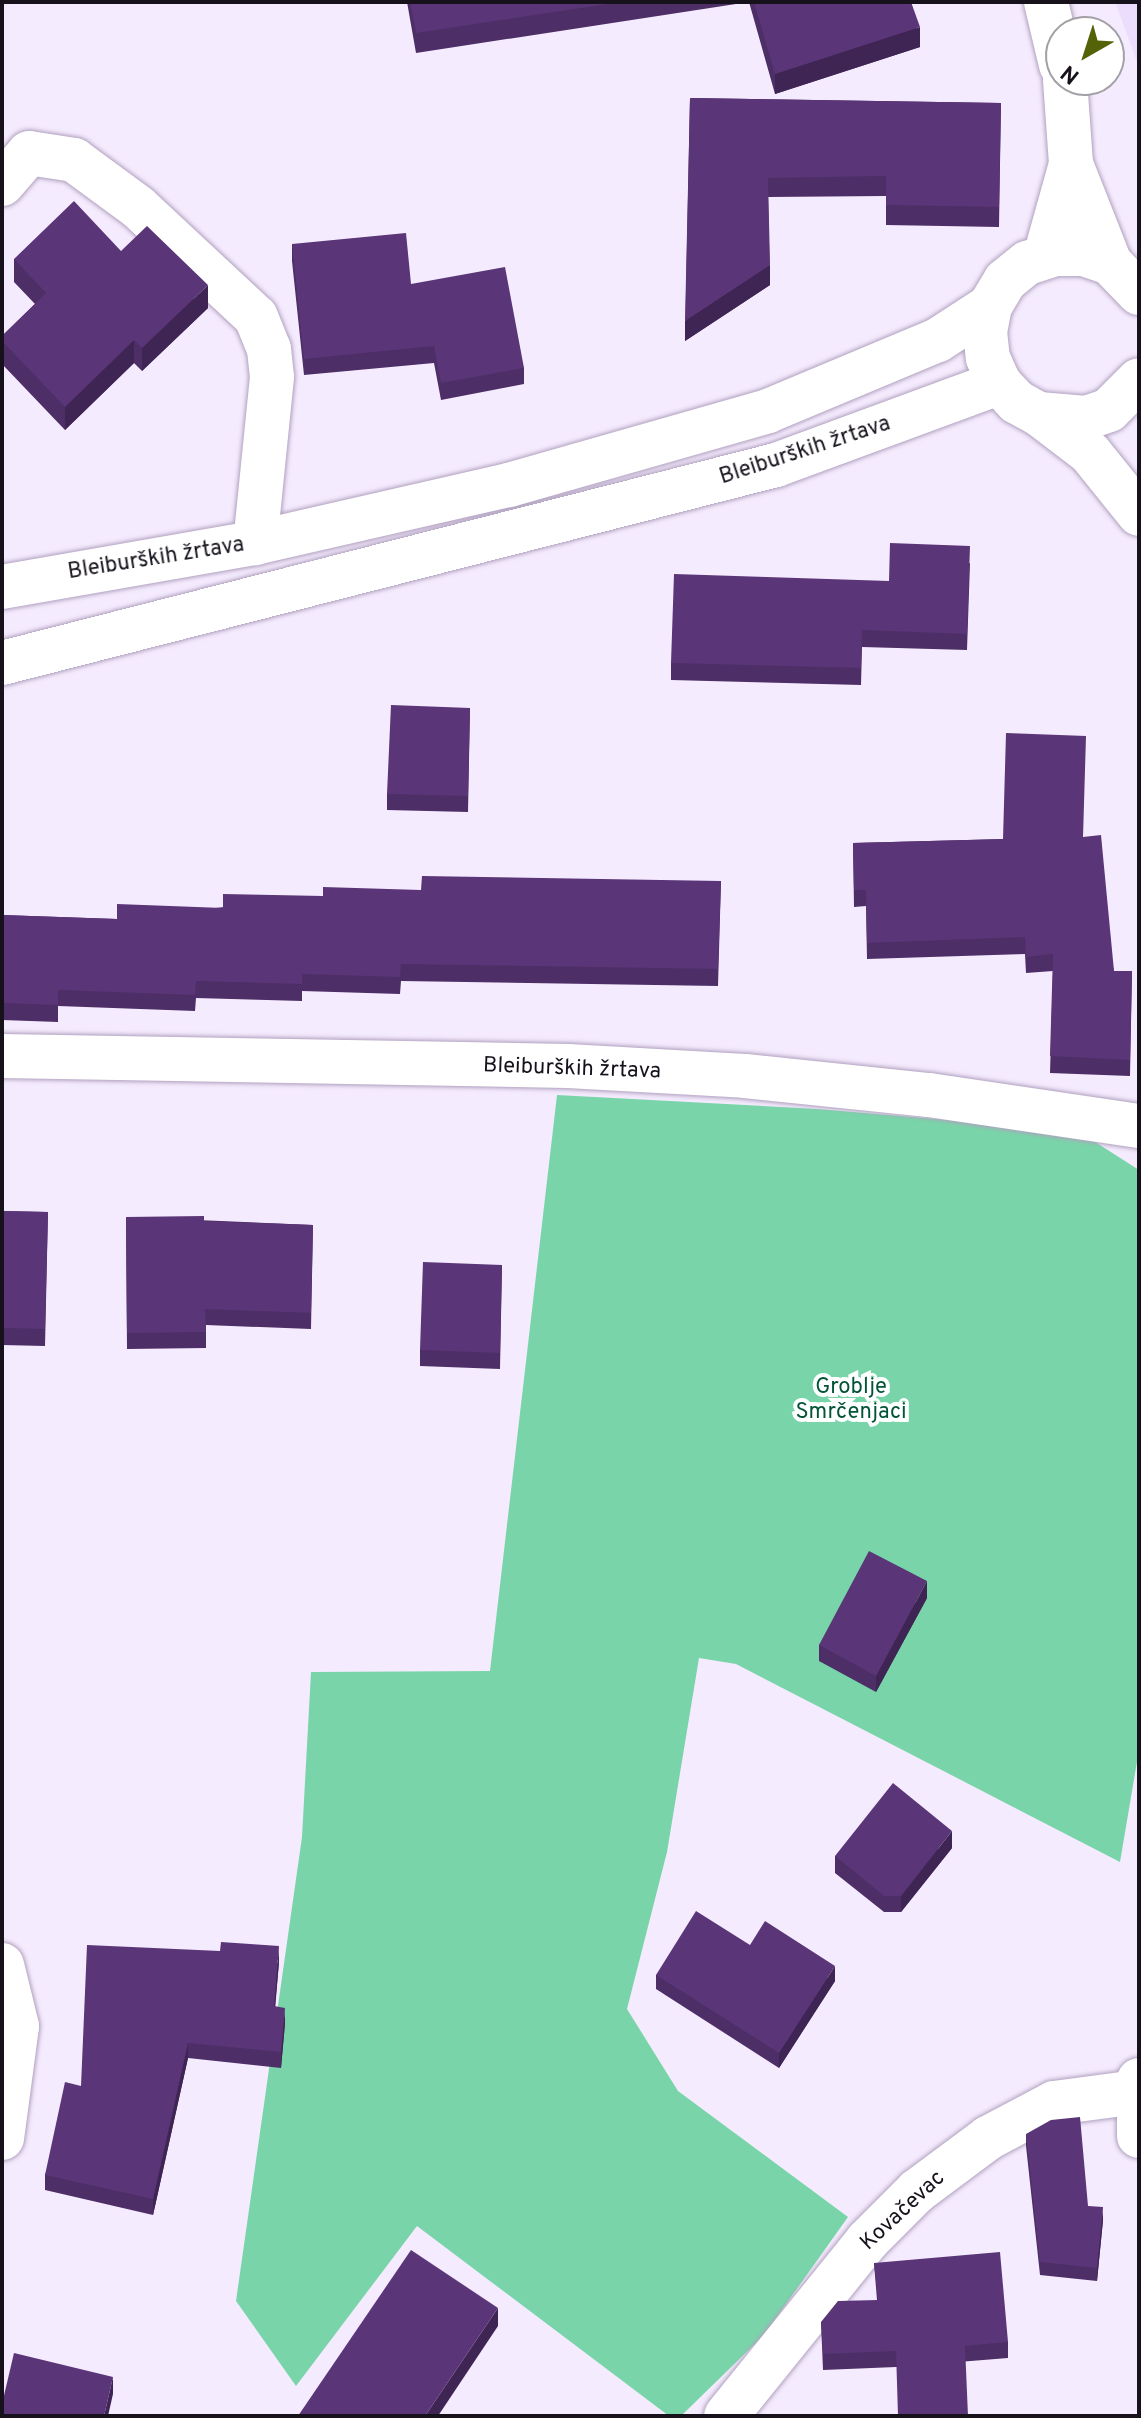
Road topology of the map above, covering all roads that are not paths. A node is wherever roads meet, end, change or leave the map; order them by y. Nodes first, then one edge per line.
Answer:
1 (1066, 96) edge
2 (1071, 164) junction
3 (2, 184) edge
4 (1045, 257) junction
5 (1124, 278) edge
6 (990, 306) junction
7 (1139, 380) edge
8 (999, 383) junction
9 (1039, 414) junction
10 (1139, 514) edge
11 (255, 543) junction
12 (2, 587) edge
13 (2, 663) edge
14 (2, 1056) edge
15 (1139, 1126) edge
16 (2, 1965) edge
17 (1139, 2080) edge
18 (1138, 2092) edge
19 (1139, 2136) edge
20 (2, 2138) edge
21 (726, 2416) edge

1 - 2 street
2 - 4 street
2 - 5 street
3 - 11 street
4 - 5 street
4 - 6 street
6 - 8 street
6 - 11 street, Bleiburških žrtava
7 - 9 street
8 - 9 street
8 - 13 street, Bleiburških žrtava
9 - 10 street
11 - 12 street, Bleiburških žrtava
14 - 15 street, Bleiburških žrtava
16 - 20 street
17 - 18 street
18 - 19 street
18 - 21 street, Kovačevac

